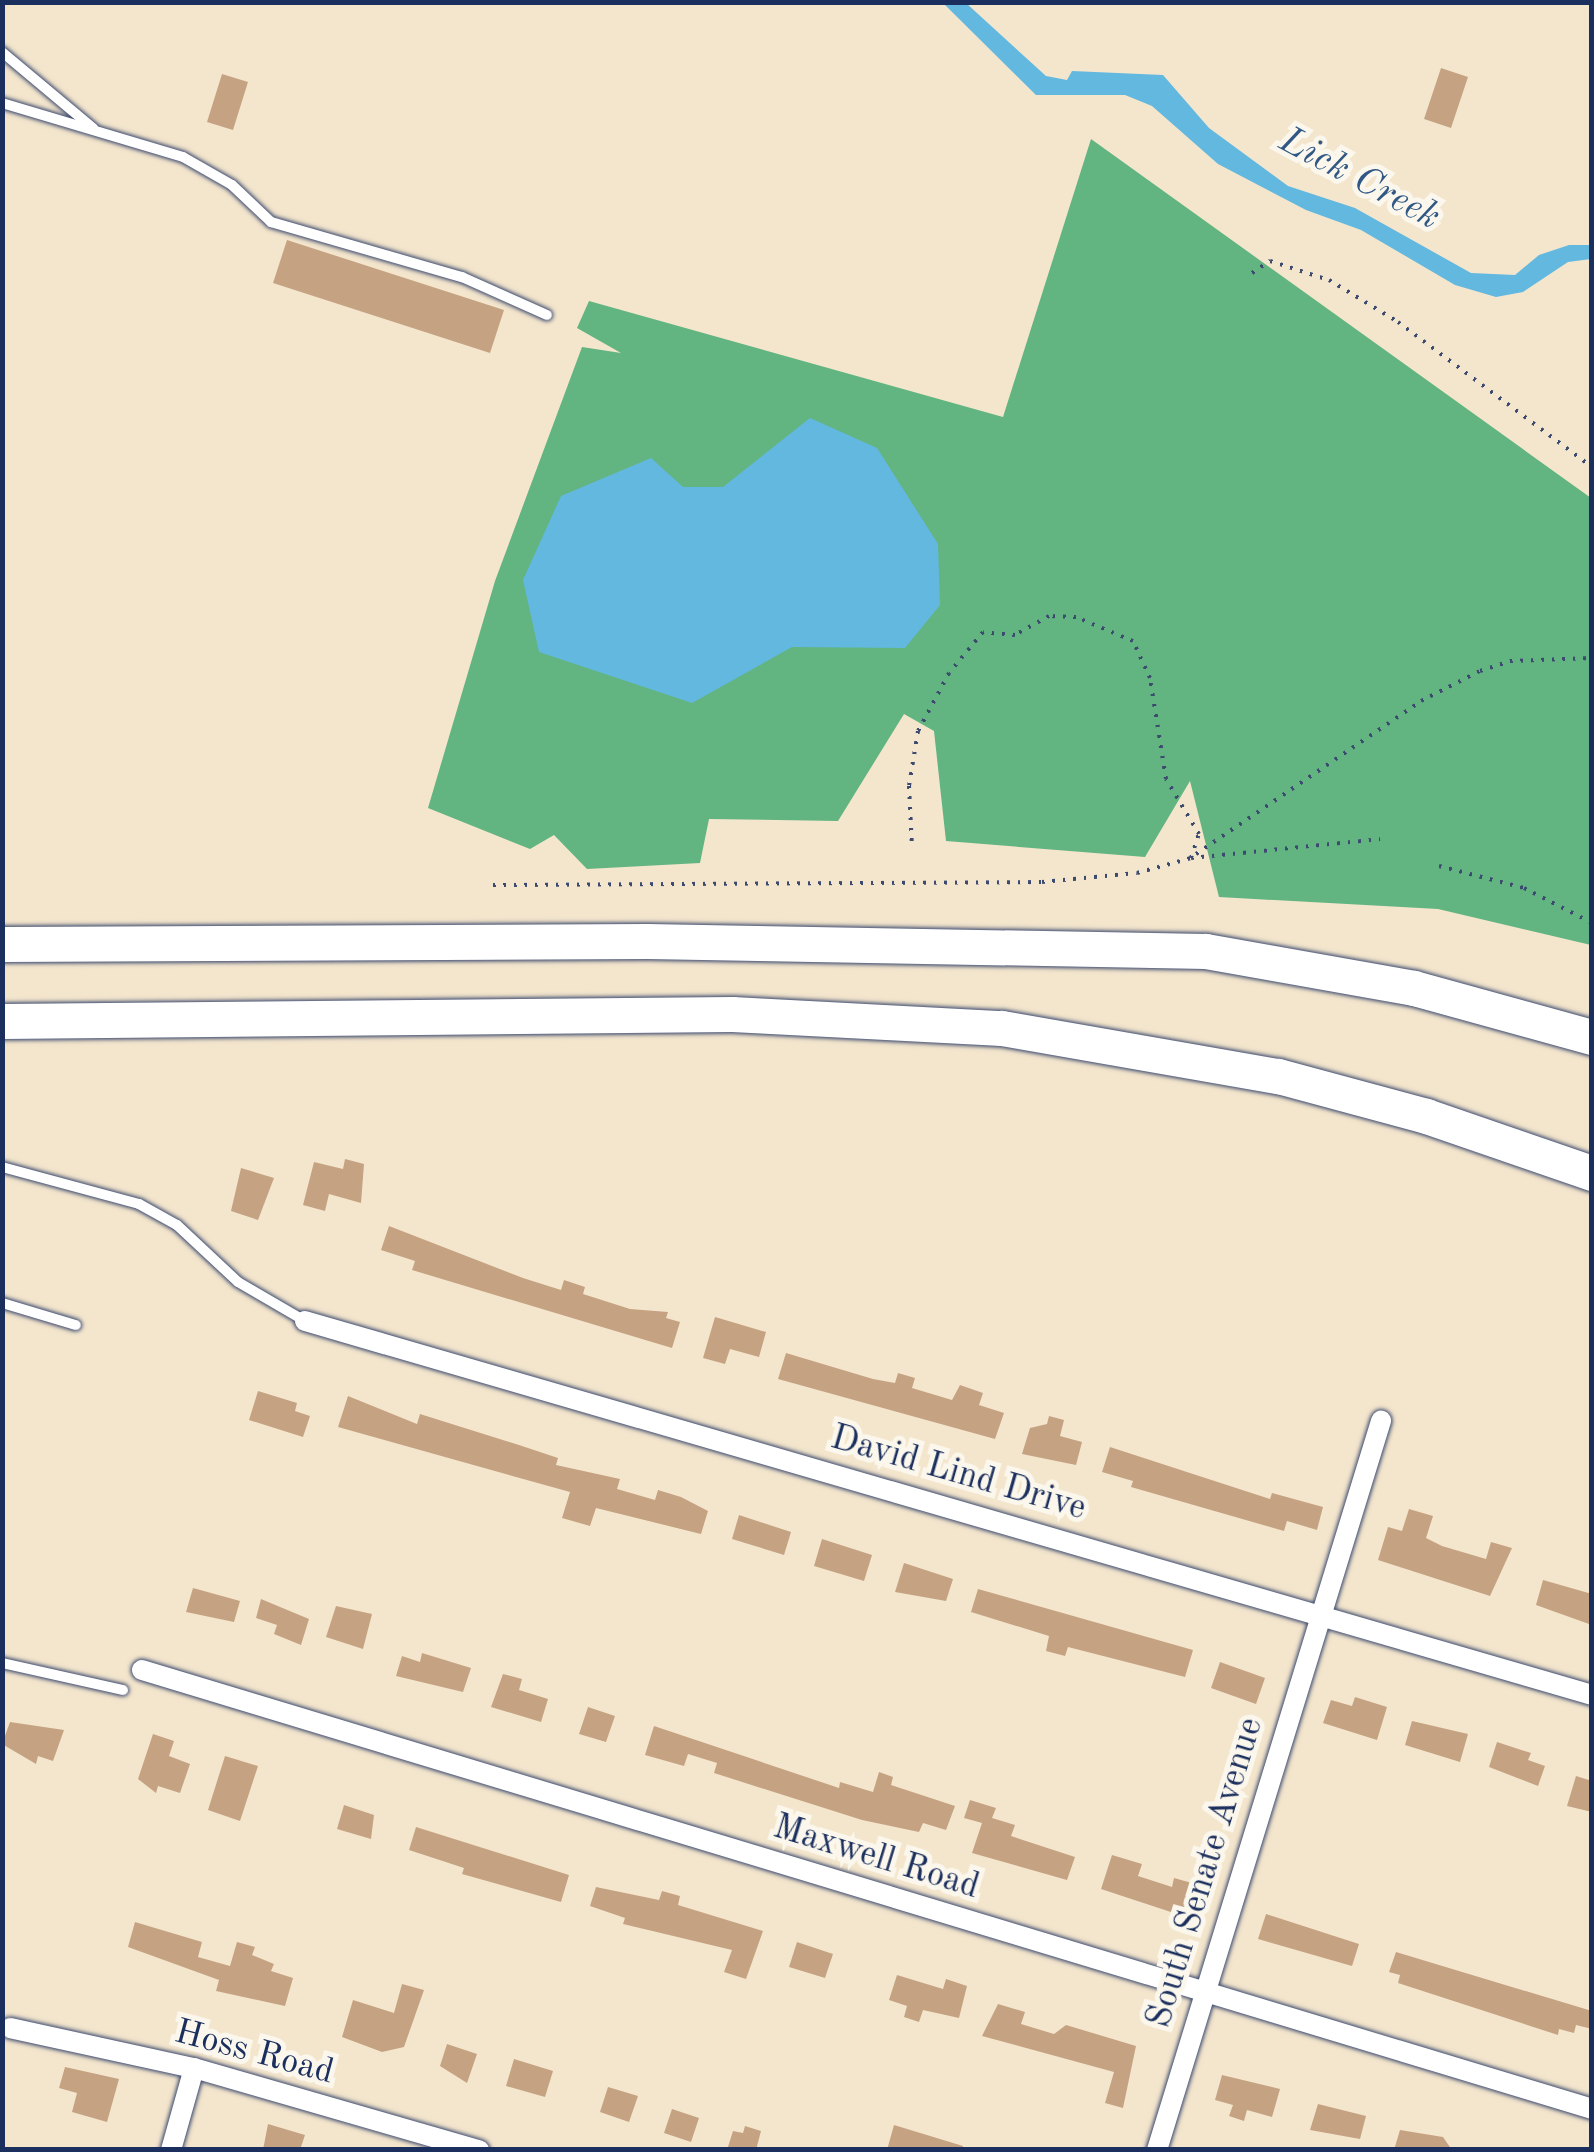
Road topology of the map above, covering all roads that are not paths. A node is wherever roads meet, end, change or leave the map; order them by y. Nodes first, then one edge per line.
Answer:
1 (2, 52) edge
2 (2, 103) edge
3 (95, 131) junction
4 (547, 315) dead end
5 (2, 944) edge
6 (2, 1021) edge
7 (1592, 1037) edge
8 (2, 1167) edge
9 (1592, 1173) edge
10 (2, 1302) edge
11 (305, 1320) joint
12 (76, 1326) dead end
13 (1381, 1421) dead end
14 (1318, 1615) junction
15 (2, 1662) edge
16 (142, 1670) dead end
17 (123, 1690) dead end
18 (1592, 1695) edge
19 (1204, 1992) junction
20 (10, 2028) dead end
21 (194, 2068) junction
22 (1592, 2109) edge
23 (171, 2150) edge
24 (479, 2150) edge
25 (1157, 2150) edge

1 - 3 lane
2 - 3 lane
3 - 4 lane
5 - 7 highway
6 - 9 highway
8 - 11 lane
10 - 12 lane
11 - 14 street, David Lind Drive
13 - 14 street, South Senate Avenue
14 - 18 street, David Lind Drive
14 - 19 street, South Senate Avenue
15 - 17 lane
16 - 19 street, Maxwell Road
19 - 22 street, Maxwell Road
19 - 25 street, South Senate Avenue
20 - 21 street, Hoss Road
21 - 23 street
21 - 24 street, Hoss Road

